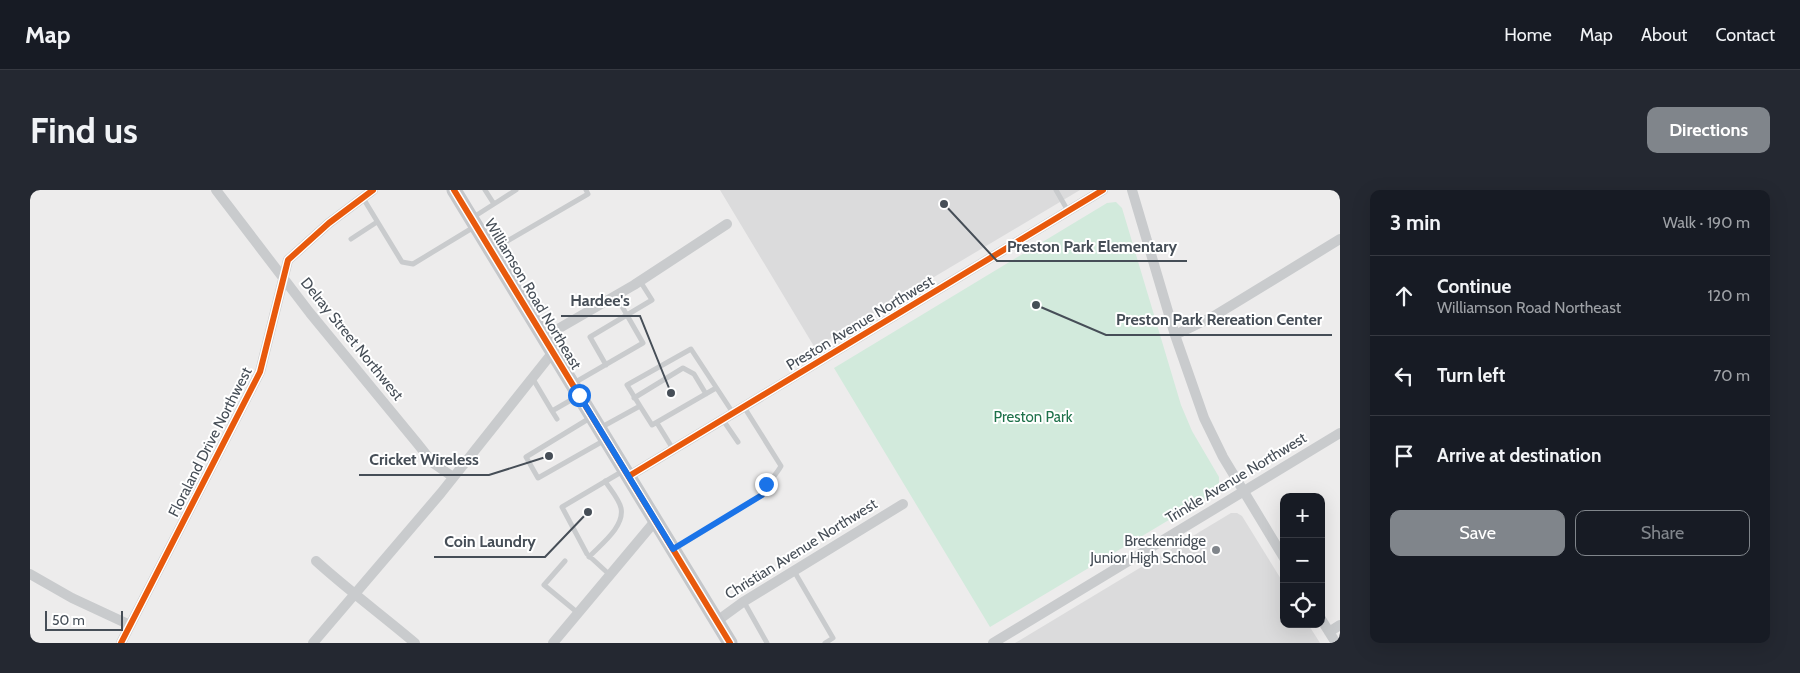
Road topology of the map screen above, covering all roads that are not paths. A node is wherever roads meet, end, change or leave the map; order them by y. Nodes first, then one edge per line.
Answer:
1 (216, 190) edge
2 (373, 190) edge
3 (454, 190) edge
4 (485, 190) edge
5 (516, 190) edge
6 (586, 190) edge
7 (1056, 190) edge
8 (1103, 190) edge
9 (1132, 190) edge
10 (363, 197) junction
11 (494, 204) junction
12 (1068, 211) junction
13 (377, 222) junction
14 (474, 222) junction
15 (727, 224) dead end
16 (351, 239) dead end
17 (1340, 239) edge
18 (491, 250) junction
19 (284, 277) junction
20 (640, 281) junction
21 (616, 296) junction
22 (627, 315) junction
23 (1175, 335) junction
24 (544, 337) junction
25 (554, 352) junction
26 (606, 364) junction
27 (533, 379) junction
28 (716, 388) junction
29 (576, 389) junction
30 (706, 394) junction
31 (634, 398) junction
32 (640, 406) junction
33 (744, 407) junction
34 (552, 411) junction
35 (733, 414) junction
36 (556, 419) dead end
37 (723, 419) junction
38 (657, 423) junction
39 (600, 428) junction
40 (1340, 433) edge
41 (738, 442) dead end
42 (673, 449) junction
43 (627, 473) junction
44 (453, 477) junction
45 (605, 481) junction
46 (1243, 491) junction
47 (903, 504) dead end
48 (656, 520) junction
49 (673, 549) junction
50 (1280, 551) edge
51 (589, 557) junction
52 (316, 561) dead end
53 (565, 561) dead end
54 (794, 571) junction
55 (30, 574) edge
56 (610, 576) junction
57 (355, 594) junction
58 (743, 602) junction
59 (579, 613) junction
60 (716, 620) junction
61 (130, 625) junction
62 (1340, 625) edge
63 (1325, 626) edge
64 (1329, 632) junction
65 (121, 643) edge
66 (313, 643) edge
67 (415, 643) edge
68 (554, 643) edge
69 (730, 643) edge
70 (767, 643) edge
71 (825, 643) edge
72 (993, 643) edge
73 (1336, 643) edge

1 - 19 street, Delray Street Northwest
2 - 10 street, Floraland Drive Northwest
3 - 14 main road, Williamson Road Northeast
4 - 11 lane
5 - 11 lane
6 - 18 lane
7 - 12 lane
8 - 12 street, Preston Avenue Northwest
9 - 23 street
10 - 13 lane
10 - 19 street, Floraland Drive Northwest
11 - 14 lane
12 - 33 street, Preston Avenue Northwest
13 - 14 lane
13 - 16 lane
14 - 18 main road, Williamson Road Northeast
15 - 20 street
17 - 23 street
18 - 24 main road, Williamson Road Northeast
19 - 44 street, Delray Street Northwest
19 - 61 street, Floraland Drive Northwest
20 - 21 street
20 - 22 lane
21 - 22 lane
21 - 24 street
22 - 26 lane
22 - 26 lane
23 - 46 street
24 - 25 main road, Williamson Road Northeast
25 - 27 street
25 - 29 main road, Williamson Road Northeast
26 - 29 lane
27 - 34 lane
27 - 44 street
28 - 30 lane
28 - 31 lane
28 - 35 lane
29 - 34 lane
29 - 39 main road, Williamson Road Northeast
30 - 31 lane
30 - 38 lane
31 - 32 lane
32 - 38 lane
32 - 39 lane
33 - 35 street, Preston Avenue Northwest
33 - 49 lane
34 - 36 lane
35 - 37 street, Preston Avenue Northwest
37 - 41 lane
37 - 42 street, Preston Avenue Northwest
38 - 42 lane
39 - 39 lane
39 - 43 main road, Williamson Road Northeast
40 - 46 street, Trinkle Avenue Northwest
42 - 43 street, Preston Avenue Northwest
43 - 45 lane
43 - 48 main road, Williamson Road Northeast
44 - 57 street
45 - 51 lane
45 - 51 lane
46 - 50 street
46 - 72 street, Trinkle Avenue Northwest
47 - 54 street, Christian Avenue Northwest
48 - 49 main road, Williamson Road Northeast
48 - 56 street
49 - 60 main road, Williamson Road Northeast
51 - 56 lane
52 - 57 street
53 - 59 lane
54 - 58 street, Christian Avenue Northwest
54 - 71 lane
55 - 61 street
56 - 59 street
57 - 66 street
57 - 67 street
58 - 60 street, Christian Avenue Northwest
58 - 70 lane
59 - 68 street
60 - 69 main road, Williamson Road Northeast
61 - 65 street, Floraland Drive Northwest
62 - 64 street
63 - 64 street
64 - 73 street

